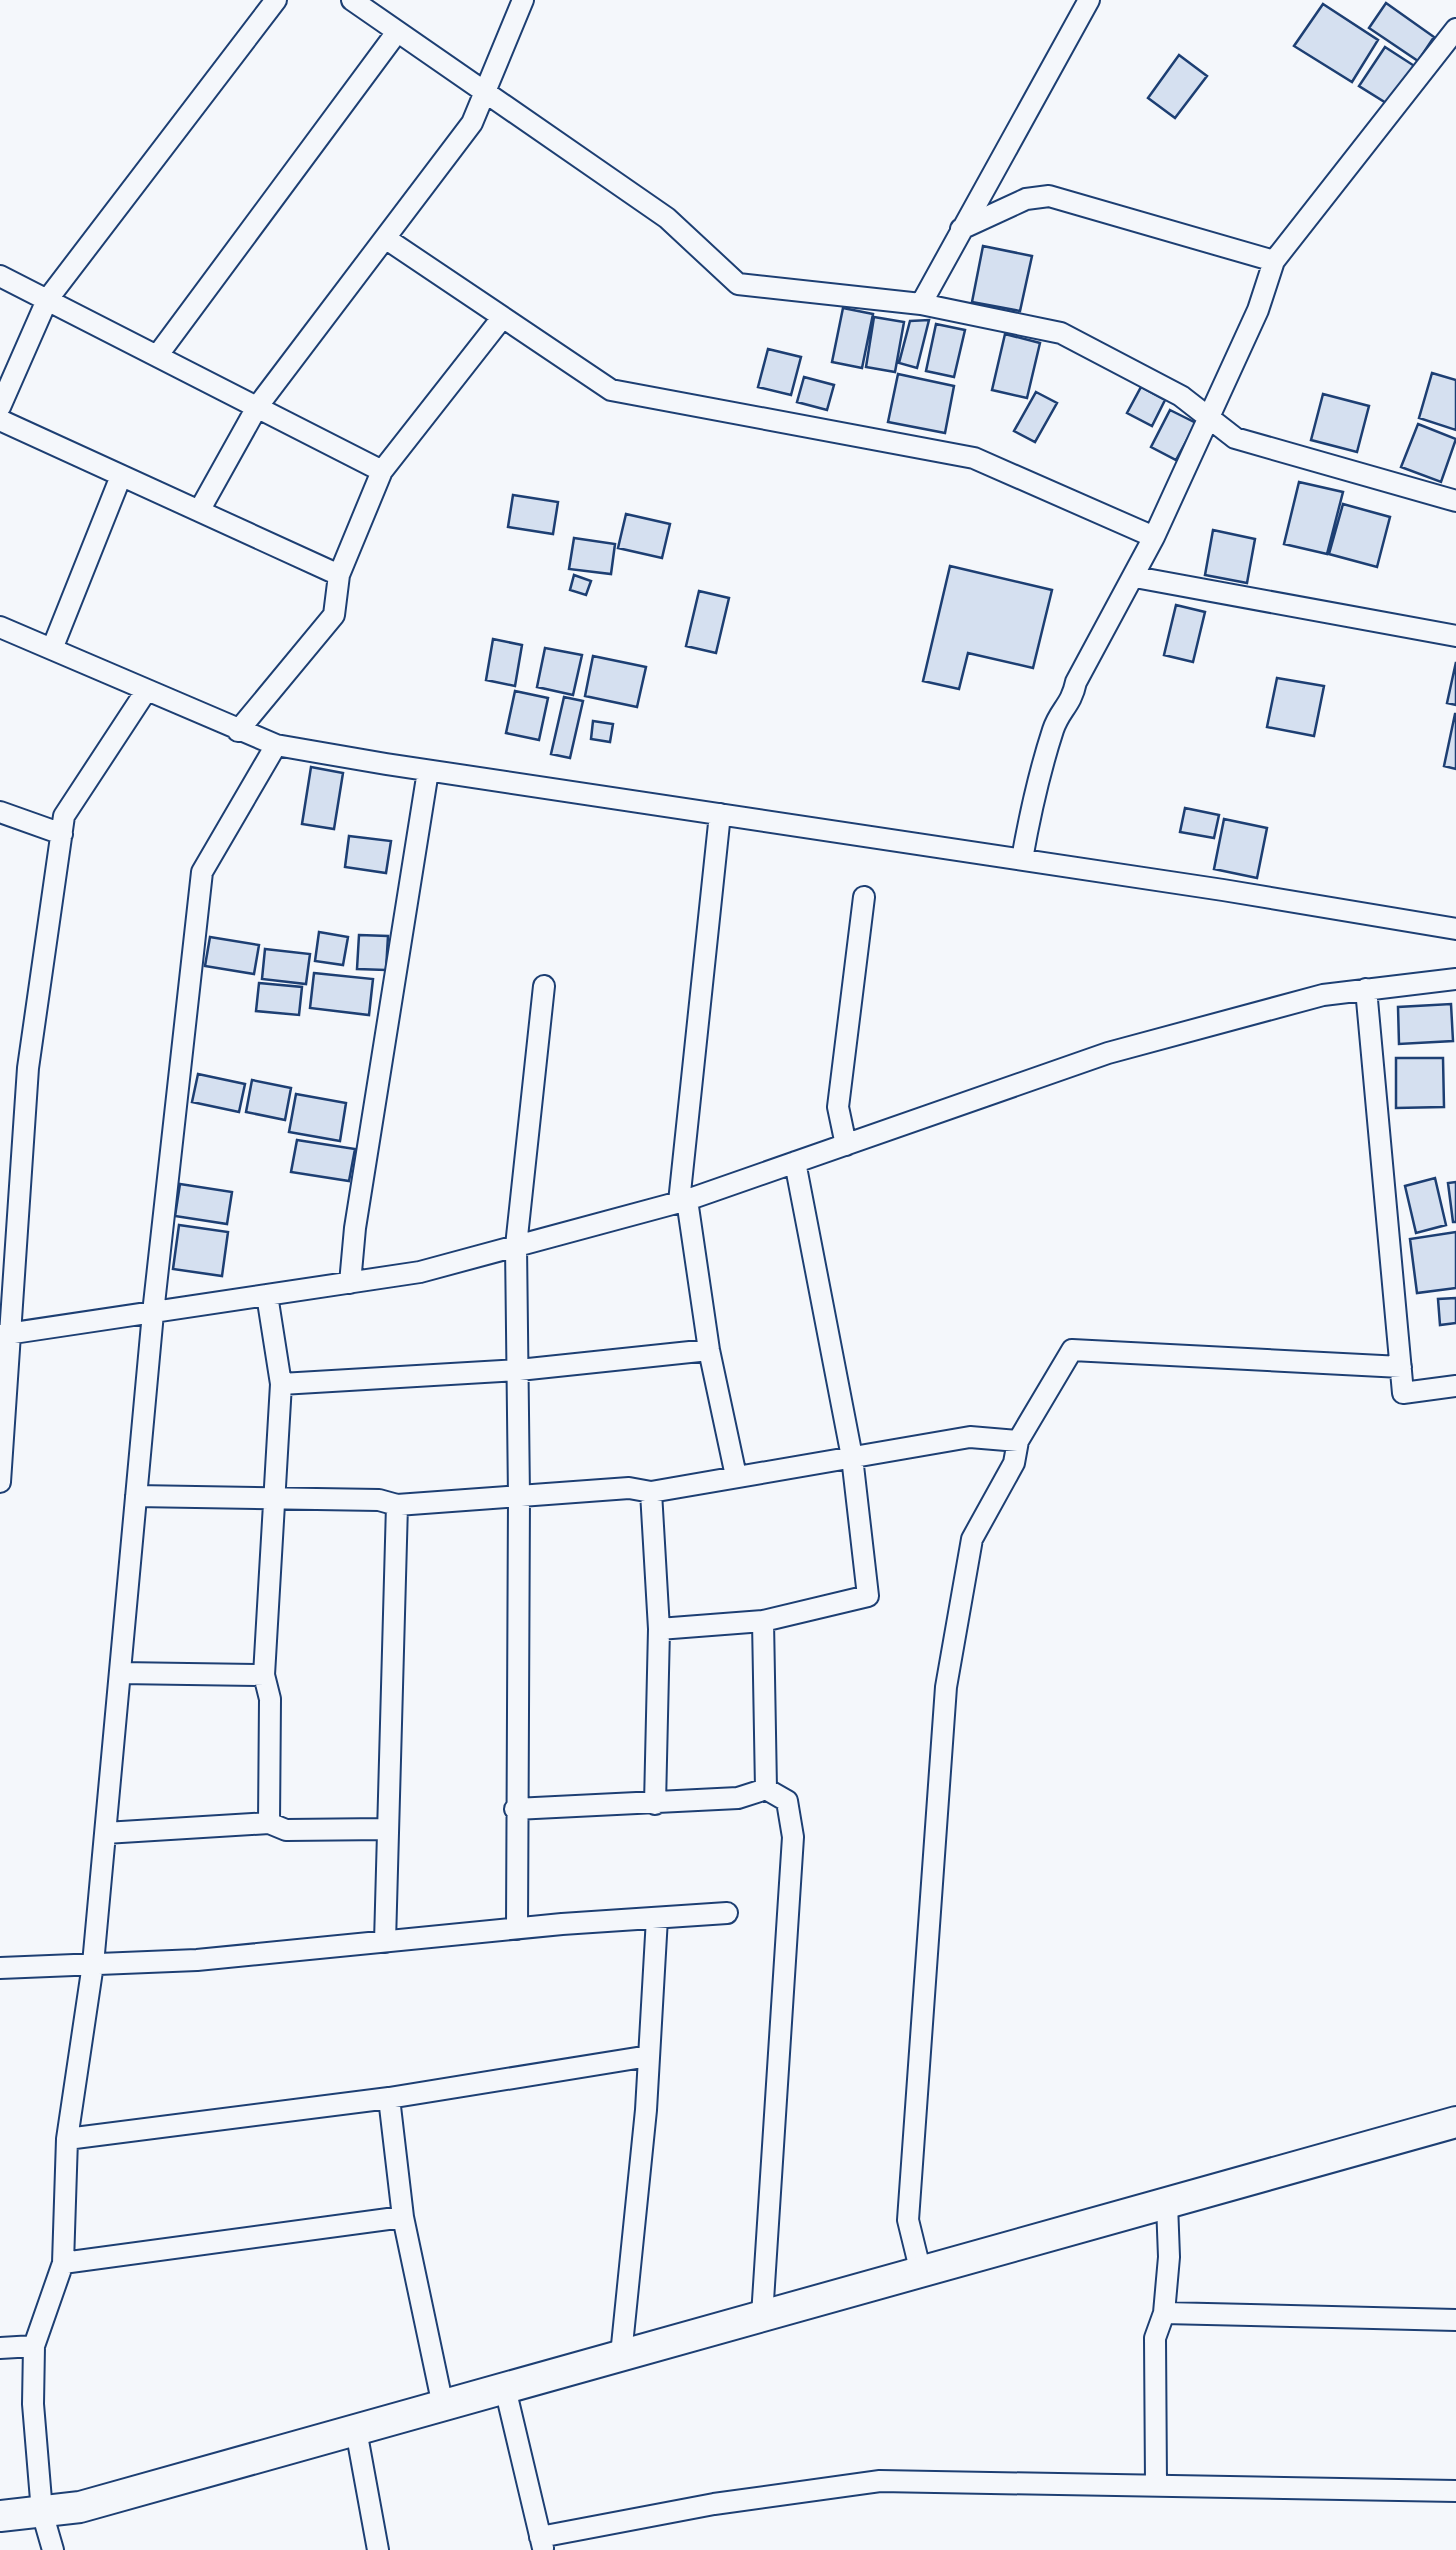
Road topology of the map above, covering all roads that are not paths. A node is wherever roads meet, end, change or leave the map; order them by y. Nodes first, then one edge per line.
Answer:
1 (276, 0) edge
2 (352, 0) edge
3 (523, 0) edge
4 (1089, 0) edge
5 (1456, 28) edge
6 (397, 32) junction
7 (485, 94) junction
8 (961, 229) junction
9 (385, 238) junction
10 (1274, 261) junction
11 (0, 276) edge
12 (47, 300) junction
13 (921, 304) junction
14 (502, 318) junction
15 (157, 356) junction
16 (0, 406) edge
17 (257, 407) junction
18 (1210, 419) junction
19 (0, 420) edge
20 (382, 471) junction
21 (122, 476) junction
22 (1456, 501) edge
23 (199, 511) junction
24 (1154, 537) junction
25 (339, 575) junction
26 (1135, 577) junction
27 (0, 627) edge
28 (1456, 636) edge
29 (52, 649) junction
30 (146, 691) junction
31 (238, 731) junction
32 (276, 745) junction
33 (428, 770) junction
34 (0, 812) edge
35 (720, 814) junction
36 (62, 834) junction
37 (1022, 859) junction
38 (864, 897) dead end
39 (1456, 929) edge
40 (1456, 980) edge
41 (544, 986) dead end
42 (1366, 990) junction
43 (846, 1144) junction
44 (795, 1162) junction
45 (683, 1201) junction
46 (516, 1246) junction
47 (350, 1283) junction
48 (268, 1295) junction
49 (153, 1312) junction
50 (5, 1335) edge
51 (709, 1350) junction
52 (1400, 1366) junction
53 (519, 1370) junction
54 (281, 1384) junction
55 (1456, 1386) edge
56 (1018, 1441) junction
57 (852, 1457) junction
58 (736, 1476) junction
59 (0, 1482) edge
60 (651, 1492) junction
61 (136, 1496) junction
62 (519, 1496) junction
63 (273, 1498) junction
64 (397, 1505) junction
65 (764, 1621) junction
66 (659, 1629) junction
67 (120, 1673) junction
68 (264, 1676) junction
69 (766, 1789) junction
70 (654, 1804) junction
71 (515, 1808) junction
72 (269, 1823) junction
73 (386, 1829) junction
74 (105, 1833) junction
75 (727, 1913) dead end
76 (657, 1918) junction
77 (516, 1929) junction
78 (385, 1942) junction
79 (93, 1964) junction
80 (0, 1968) edge
81 (649, 2056) junction
82 (389, 2098) junction
83 (1456, 2122) edge
84 (67, 2140) junction
85 (1167, 2204) junction
86 (402, 2217) junction
87 (63, 2263) junction
88 (921, 2273) junction
89 (1164, 2313) junction
90 (762, 2316) junction
91 (1456, 2320) edge
92 (34, 2346) junction
93 (0, 2348) edge
94 (620, 2355) junction
95 (505, 2388) junction
96 (443, 2406) junction
97 (356, 2430) junction
98 (1156, 2484) junction
99 (1456, 2491) edge
100 (42, 2512) junction
101 (0, 2516) edge
102 (542, 2543) edge
103 (53, 2550) edge
104 (378, 2550) edge

1 - 12 street
2 - 6 street
3 - 7 street
4 - 8 street
5 - 10 street
6 - 7 street
6 - 15 street
7 - 9 street
7 - 13 street
8 - 10 street
8 - 13 street
9 - 14 street
9 - 17 street
10 - 18 street
11 - 12 street
12 - 15 street
12 - 16 street
13 - 18 street
14 - 20 street
14 - 24 street
15 - 17 street
17 - 20 street
17 - 23 street
18 - 22 street
18 - 24 street
19 - 21 street
20 - 25 street
21 - 23 street
21 - 29 street
23 - 25 street
24 - 26 street
25 - 31 street
26 - 28 street
26 - 37 street
27 - 29 street
29 - 30 street
30 - 31 street
30 - 36 street
31 - 32 street
32 - 33 street
32 - 49 street
33 - 35 street
33 - 47 street
34 - 36 street
35 - 37 street
35 - 45 street
36 - 50 street
37 - 39 street
38 - 43 street
40 - 42 street
41 - 46 street
42 - 43 street
42 - 52 street
43 - 44 street
44 - 45 street
44 - 57 street
45 - 46 street
45 - 51 street
46 - 47 street
46 - 53 street
47 - 48 street
48 - 49 street
48 - 54 street
49 - 50 street
49 - 61 street
50 - 59 street
51 - 53 street
51 - 58 street
52 - 55 street
52 - 56 street
53 - 54 street
53 - 62 street
54 - 63 street
56 - 57 street
56 - 88 street
57 - 58 street
57 - 65 street
58 - 60 street
60 - 62 street
60 - 66 street
61 - 63 street
61 - 67 street
62 - 64 street
62 - 71 street
63 - 64 street
63 - 68 street
64 - 73 street
65 - 66 street
65 - 69 street
66 - 70 street
67 - 68 street
67 - 74 street
68 - 72 street
69 - 70 street
69 - 90 street
70 - 71 street
71 - 77 street
72 - 73 street
72 - 74 street
73 - 78 street
74 - 79 street
75 - 76 street
76 - 77 street
76 - 81 street
77 - 78 street
78 - 79 street
79 - 80 street
79 - 84 street
81 - 82 street
81 - 94 street
82 - 84 street
82 - 86 street
83 - 85 street
84 - 87 street
85 - 88 street
85 - 89 street
86 - 87 street
86 - 96 street
87 - 92 street
88 - 90 street
89 - 91 street
89 - 98 street
90 - 94 street
92 - 93 street
92 - 100 street
94 - 95 street
95 - 96 street
95 - 102 street
96 - 97 street
97 - 100 street
97 - 104 street
98 - 99 street
98 - 102 street
100 - 101 street
100 - 103 street

